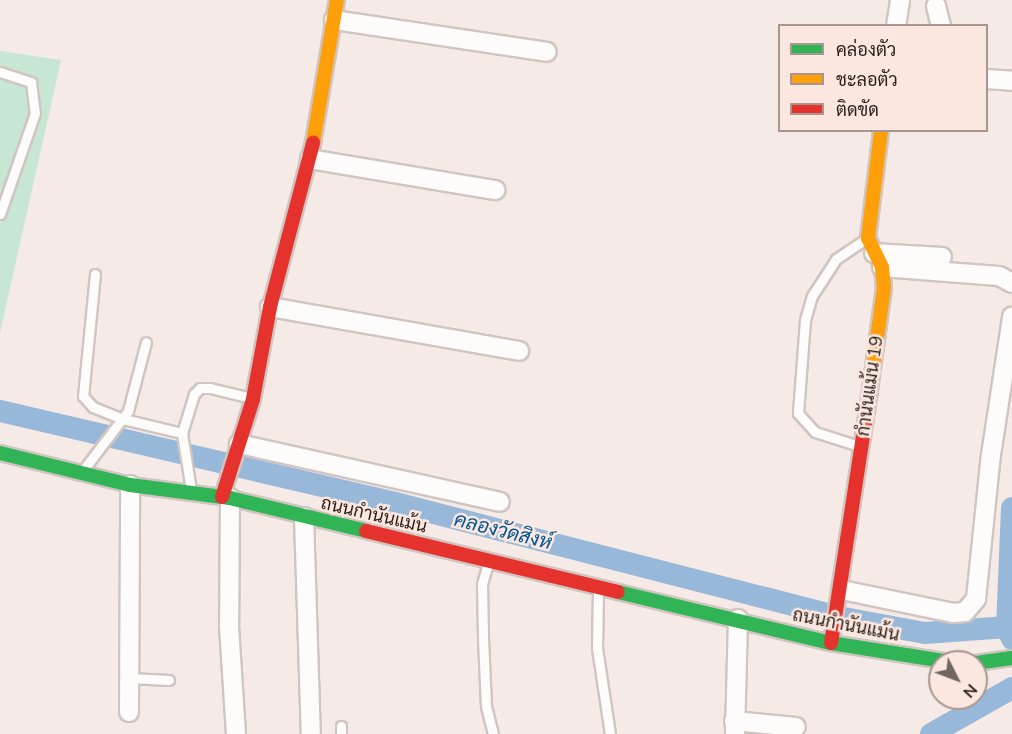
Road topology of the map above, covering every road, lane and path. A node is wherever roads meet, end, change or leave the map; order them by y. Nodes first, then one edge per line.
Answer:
1 (337, 0) edge
2 (900, 0) edge
3 (936, 6) dead end
4 (333, 20) junction
5 (896, 24) edge
6 (940, 24) edge
7 (547, 52) dead end
8 (0, 72) edge
9 (988, 79) edge
10 (1012, 81) edge
11 (881, 132) edge
12 (310, 159) junction
13 (495, 190) dead end
14 (0, 214) edge
15 (875, 253) junction
16 (942, 257) dead end
17 (95, 274) dead end
18 (1012, 283) edge
19 (270, 307) junction
20 (1012, 317) edge
21 (146, 342) dead end
22 (519, 351) dead end
23 (253, 399) junction
24 (123, 419) junction
25 (182, 433) junction
26 (861, 447) junction
27 (237, 450) junction
28 (0, 453) edge
29 (81, 473) junction
30 (130, 485) junction
31 (190, 487) junction
32 (226, 498) junction
33 (500, 502) dead end
34 (304, 518) junction
35 (488, 561) junction
36 (598, 589) junction
37 (841, 595) junction
38 (738, 619) junction
39 (831, 643) junction
40 (928, 658) edge
41 (1012, 658) edge
42 (988, 663) edge
43 (129, 678) junction
44 (169, 680) dead end
45 (129, 712) dead end
46 (796, 727) dead end
47 (734, 728) edge
48 (236, 734) edge
49 (311, 734) edge
50 (493, 734) edge
51 (610, 734) edge

1 - 4 street
2 - 5 street
3 - 6 street
4 - 7 street
4 - 12 street
8 - 14 lane
9 - 10 street
11 - 15 street, กำนันแม้น 19
12 - 13 street
12 - 19 street
15 - 16 street
15 - 18 street
15 - 26 street, กำนันแม้น 19
15 - 26 lane
17 - 24 lane
19 - 22 street
19 - 23 street
20 - 37 street
21 - 24 lane
23 - 25 lane
23 - 27 street
24 - 25 lane
24 - 29 lane
25 - 31 lane
26 - 37 street, กำนันแม้น 19
27 - 32 street
27 - 33 street
28 - 29 street, ถนนกำนันแม้น
29 - 30 street, ถนนกำนันแม้น
30 - 31 street, ถนนกำนันแม้น
30 - 43 street
31 - 32 street, ถนนกำนันแม้น
32 - 34 street, ถนนกำนันแม้น
32 - 48 street
34 - 35 street, ถนนกำนันแม้น
34 - 49 street
35 - 36 street, ถนนกำนันแม้น
35 - 50 lane
36 - 38 street, ถนนกำนันแม้น
36 - 51 lane
37 - 39 street, กำนันแม้น 19
38 - 39 street, ถนนกำนันแม้น
38 - 47 street
39 - 40 street, ถนนกำนันแม้น
41 - 42 street
43 - 44 lane
43 - 45 street
46 - 47 street

